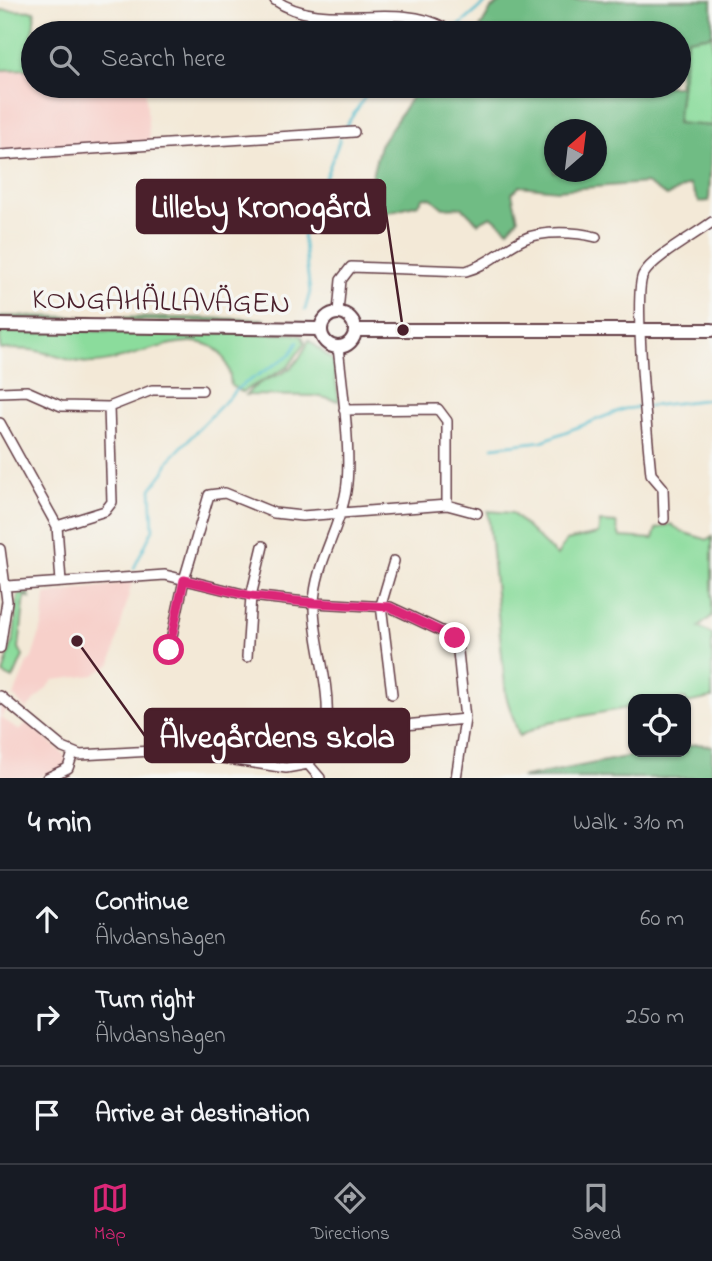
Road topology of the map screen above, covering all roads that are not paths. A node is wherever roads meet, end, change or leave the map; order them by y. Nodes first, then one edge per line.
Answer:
1 (275, 0) edge
2 (431, 21) edge
3 (354, 132) dead end
4 (0, 155) edge
5 (712, 222) edge
6 (596, 237) dead end
7 (338, 312) junction
8 (0, 325) edge
9 (320, 329) junction
10 (355, 330) junction
11 (712, 330) edge
12 (641, 331) junction
13 (338, 347) junction
14 (202, 390) dead end
15 (0, 392) edge
16 (109, 407) junction
17 (344, 410) junction
18 (0, 424) edge
19 (447, 505) junction
20 (341, 511) junction
21 (477, 513) dead end
22 (664, 519) dead end
23 (57, 526) junction
24 (263, 545) dead end
25 (0, 549) edge
26 (394, 561) dead end
27 (184, 580) junction
28 (61, 582) junction
29 (7, 586) junction
30 (251, 596) junction
31 (314, 603) junction
32 (382, 606) junction
33 (0, 648) edge
34 (169, 650) dead end
35 (247, 657) dead end
36 (392, 694) dead end
37 (0, 696) edge
38 (465, 719) junction
39 (324, 733) junction
40 (73, 753) junction
41 (307, 764) junction
42 (47, 778) edge
43 (320, 778) edge
44 (456, 778) edge

1 - 2 street
3 - 4 street
5 - 12 street
6 - 7 street
7 - 9 street, KONGAHÄLLAVÄGEN
7 - 10 street
8 - 9 street, KONGAHÄLLAVÄGEN
9 - 13 street, KONGAHÄLLAVÄGEN
10 - 12 street
10 - 13 street
11 - 12 street
12 - 22 street
13 - 17 street
14 - 16 street
15 - 16 street
16 - 23 street
17 - 19 street
17 - 20 street
18 - 23 street
19 - 20 street
19 - 21 street
20 - 27 street
20 - 31 street
23 - 28 street
24 - 30 street
25 - 29 street
26 - 32 street
27 - 28 street
27 - 30 street
27 - 34 street
28 - 29 street
29 - 33 street
30 - 31 street
30 - 35 street
31 - 32 street
31 - 39 street
32 - 36 street
32 - 38 street
37 - 40 street
38 - 39 street
38 - 44 street
39 - 41 street
40 - 41 street
40 - 42 street
41 - 43 street

